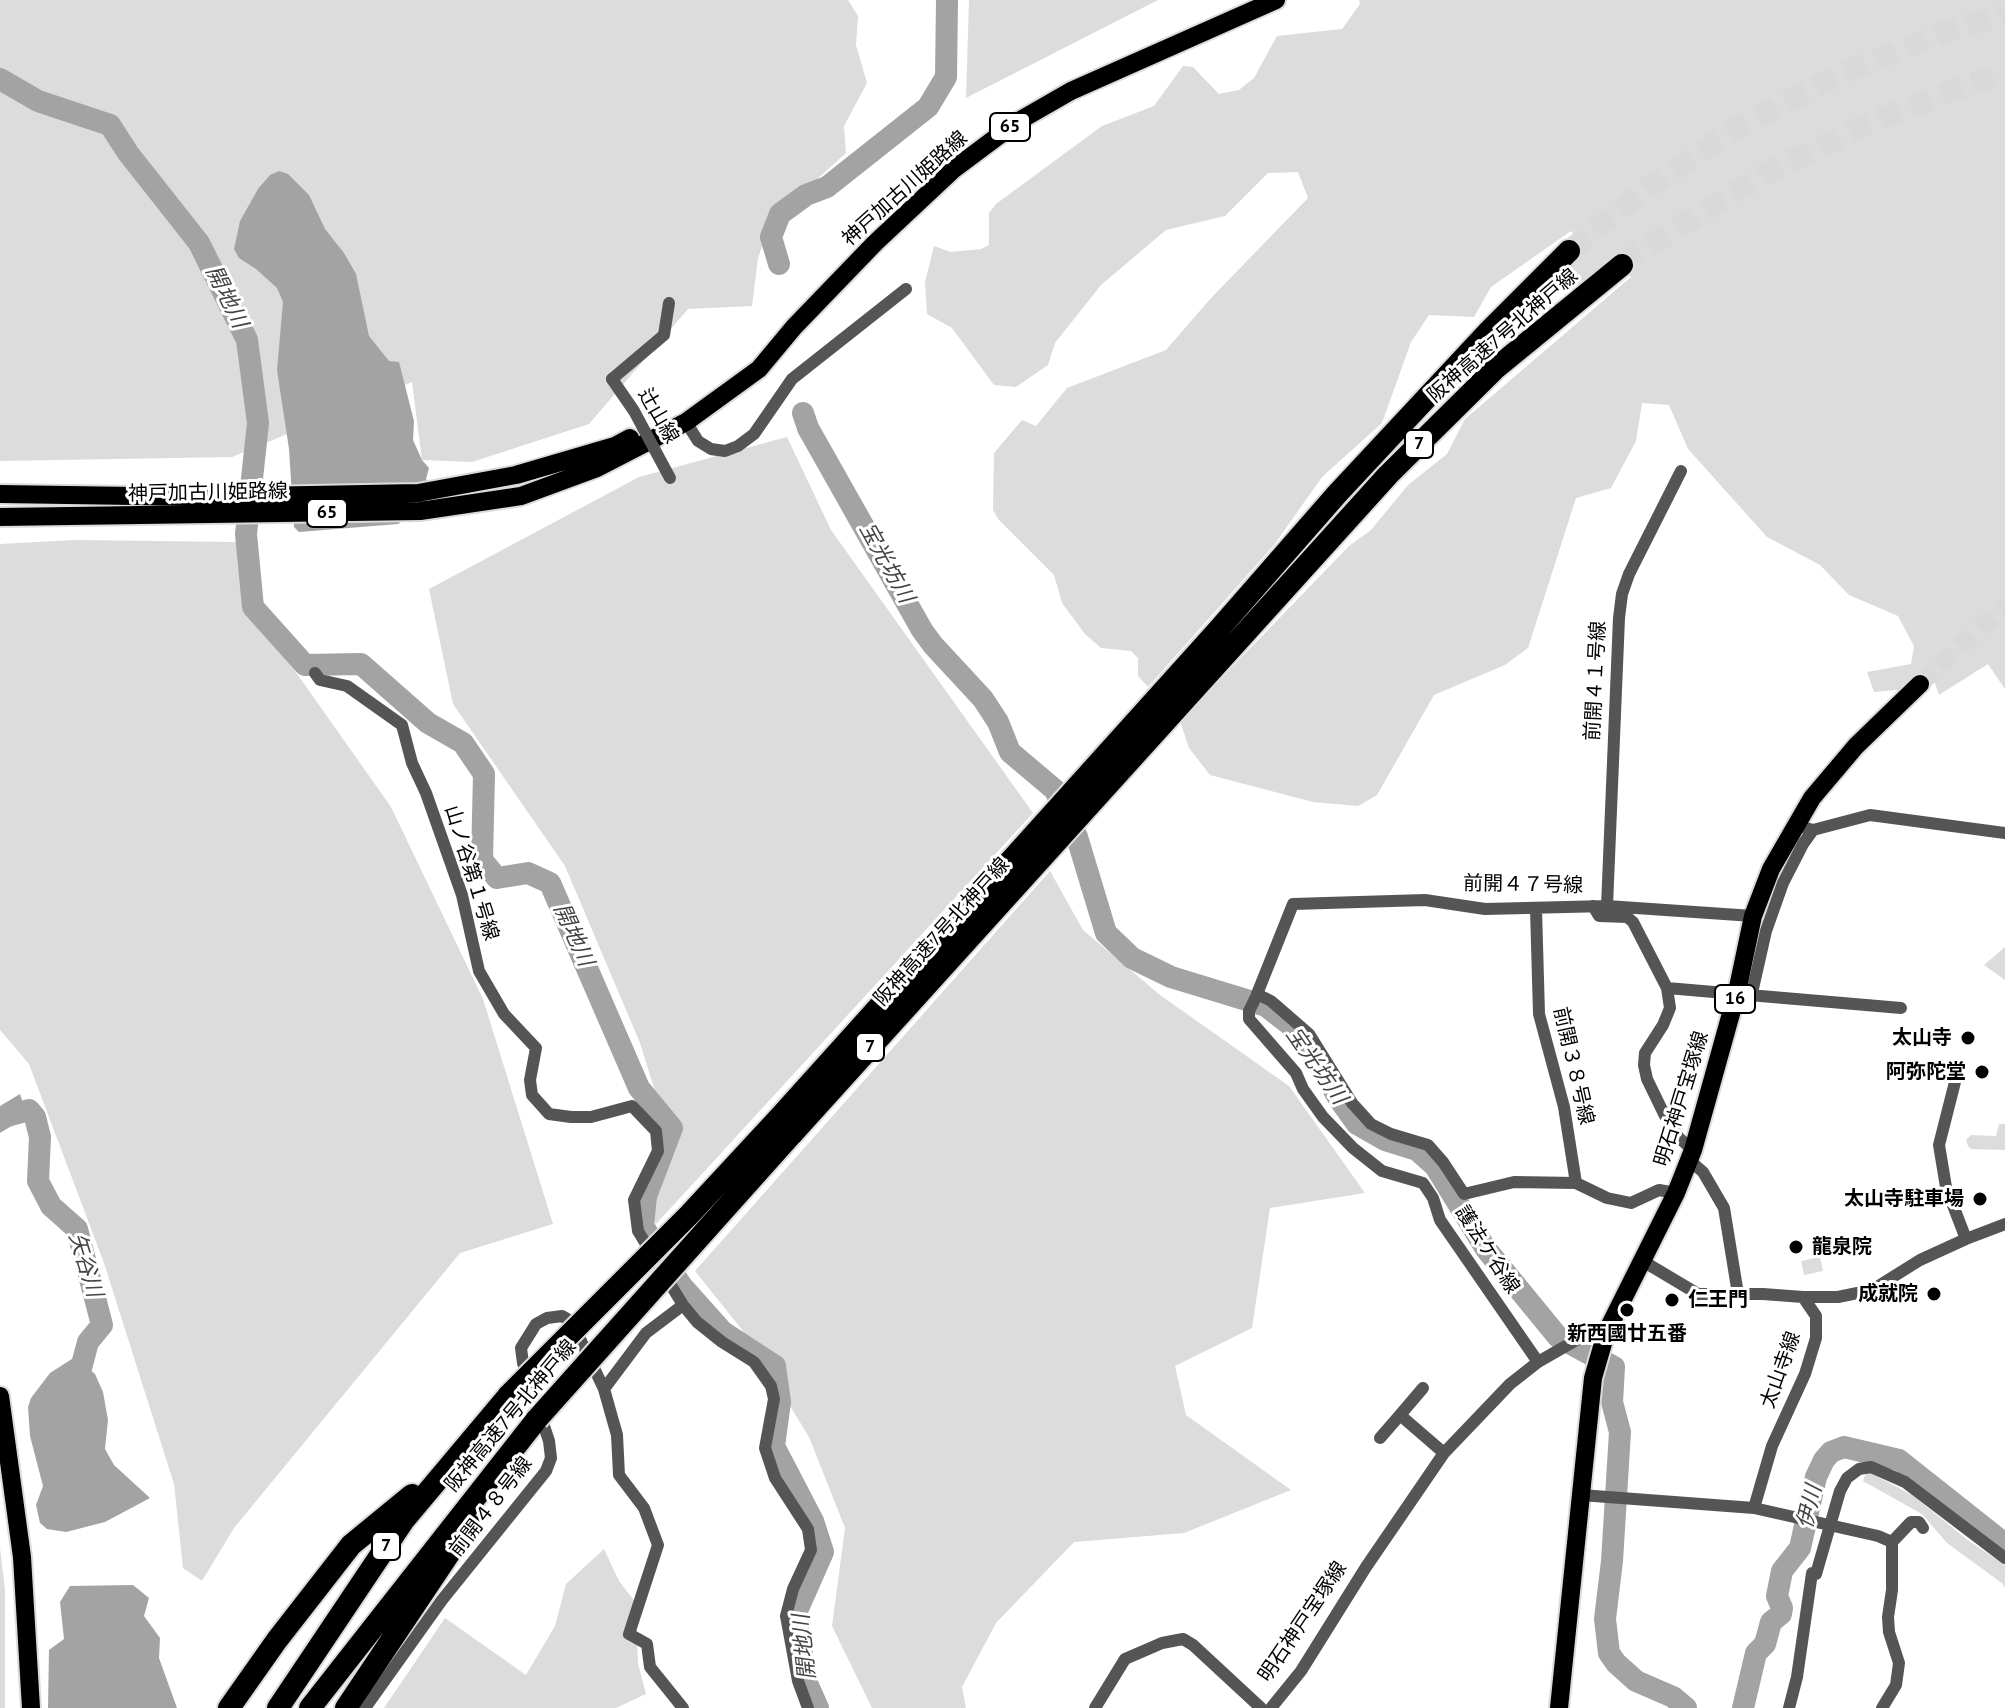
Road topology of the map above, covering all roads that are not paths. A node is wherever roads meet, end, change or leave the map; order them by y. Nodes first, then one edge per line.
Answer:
1 (1276, 0) edge
2 (1569, 251) tunnel mouth
3 (1622, 265) tunnel mouth
4 (906, 289) dead end
5 (669, 303) dead end
6 (794, 327) junction
7 (686, 422) junction
8 (1681, 471) dead end
9 (670, 478) dead end
10 (0, 494) edge
11 (450, 497) junction
12 (202, 506) junction
13 (0, 517) edge
14 (1227, 635) junction
15 (315, 673) dead end
16 (1920, 684) tunnel mouth
17 (1795, 825) junction
18 (1813, 830) junction
19 (2005, 833) edge
20 (1600, 906) junction
21 (1536, 909) junction
22 (1753, 916) junction
23 (1667, 988) junction
24 (1744, 993) junction
25 (1257, 995) dead end
26 (1901, 1008) dead end
27 (1955, 1082) dead end
28 (784, 1128) junction
29 (1691, 1155) junction
30 (1576, 1183) junction
31 (1676, 1193) junction
32 (2005, 1224) edge
33 (1966, 1239) junction
34 (1641, 1260) junction
35 (1738, 1294) junction
36 (1803, 1297) junction
37 (683, 1305) junction
38 (1604, 1340) junction
39 (1538, 1362) junction
40 (1423, 1388) dead end
41 (604, 1389) junction
42 (0, 1396) edge
43 (1400, 1415) junction
44 (539, 1423) junction
45 (1380, 1438) dead end
46 (1444, 1453) junction
47 (455, 1459) junction
48 (1588, 1496) junction
49 (1754, 1508) junction
50 (1829, 1525) junction
51 (1923, 1528) dead end
52 (1892, 1542) junction
53 (2005, 1558) edge
54 (31, 1708) edge
55 (229, 1708) edge
56 (278, 1708) edge
57 (310, 1708) edge
58 (346, 1708) edge
59 (365, 1708) edge
60 (683, 1708) edge
61 (808, 1708) edge
62 (1095, 1708) edge
63 (1261, 1708) edge
64 (1271, 1708) edge
65 (1559, 1708) edge
66 (1789, 1708) edge
67 (1882, 1708) edge

1 - 6 main road, 神戸加古川姫路線 / 65
2 - 14 highway, 阪神高速7号北神戸線 / 7
3 - 14 highway, 阪神高速7号北神戸線 / 7
4 - 7 street
5 - 9 street, 辻山線, bridge
6 - 7 main road, 神戸加古川姫路線 / 65
6 - 11 main road, 神戸加古川姫路線 / 65
7 - 11 main road, 神戸加古川姫路線 / 65
8 - 20 street, 前開４１号線
10 - 12 main road, 神戸加古川姫路線 / 65
11 - 12 main road, 神戸加古川姫路線 / 65
12 - 13 main road, 神戸加古川姫路線 / 65
14 - 28 highway, 阪神高速7号北神戸線 / 7
15 - 37 street, 山ノ谷第１号線
16 - 17 main road, 明石神戸宝塚線 / 16
17 - 18 street
17 - 22 main road, 明石神戸宝塚線 / 16
18 - 19 street
18 - 24 street
20 - 21 street, 前開４７号線
20 - 22 street, 前開４７号線
20 - 23 street
21 - 30 street, 前開３８号線
21 - 30 street, 前開４７号線
22 - 24 main road, 明石神戸宝塚線 / 16
23 - 24 street
23 - 29 street
24 - 26 street
24 - 29 main road, 明石神戸宝塚線 / 16
25 - 39 street, 護法ケ谷線
27 - 33 street
28 - 44 highway, 阪神高速7号北神戸線 / 7, bridge
28 - 47 highway, 阪神高速7号北神戸線 / 7, bridge
29 - 31 main road, 明石神戸宝塚線 / 16
29 - 35 street
30 - 31 street
31 - 34 main road, 明石神戸宝塚線 / 16
32 - 33 street
33 - 36 street
34 - 35 street
34 - 38 main road, 明石神戸宝塚線 / 16
35 - 36 street
36 - 49 street, 太山寺線
37 - 41 street
37 - 61 street
38 - 39 street, 明石神戸宝塚線
38 - 48 main road, 明石神戸宝塚線 / 16
39 - 46 street, 明石神戸宝塚線
40 - 43 street
41 - 59 street, 前開４８号線
41 - 60 street
42 - 54 main road
43 - 45 street
43 - 46 street
44 - 57 highway, 阪神高速7号北神戸線 / 7
44 - 58 highway
46 - 64 street, 明石神戸宝塚線
47 - 55 highway
47 - 56 highway, 阪神高速7号北神戸線 / 7
48 - 49 street
48 - 65 main road, 明石神戸宝塚線 / 16
49 - 50 street
50 - 52 street
50 - 53 street
50 - 66 street
51 - 52 street
52 - 67 street
62 - 63 street

